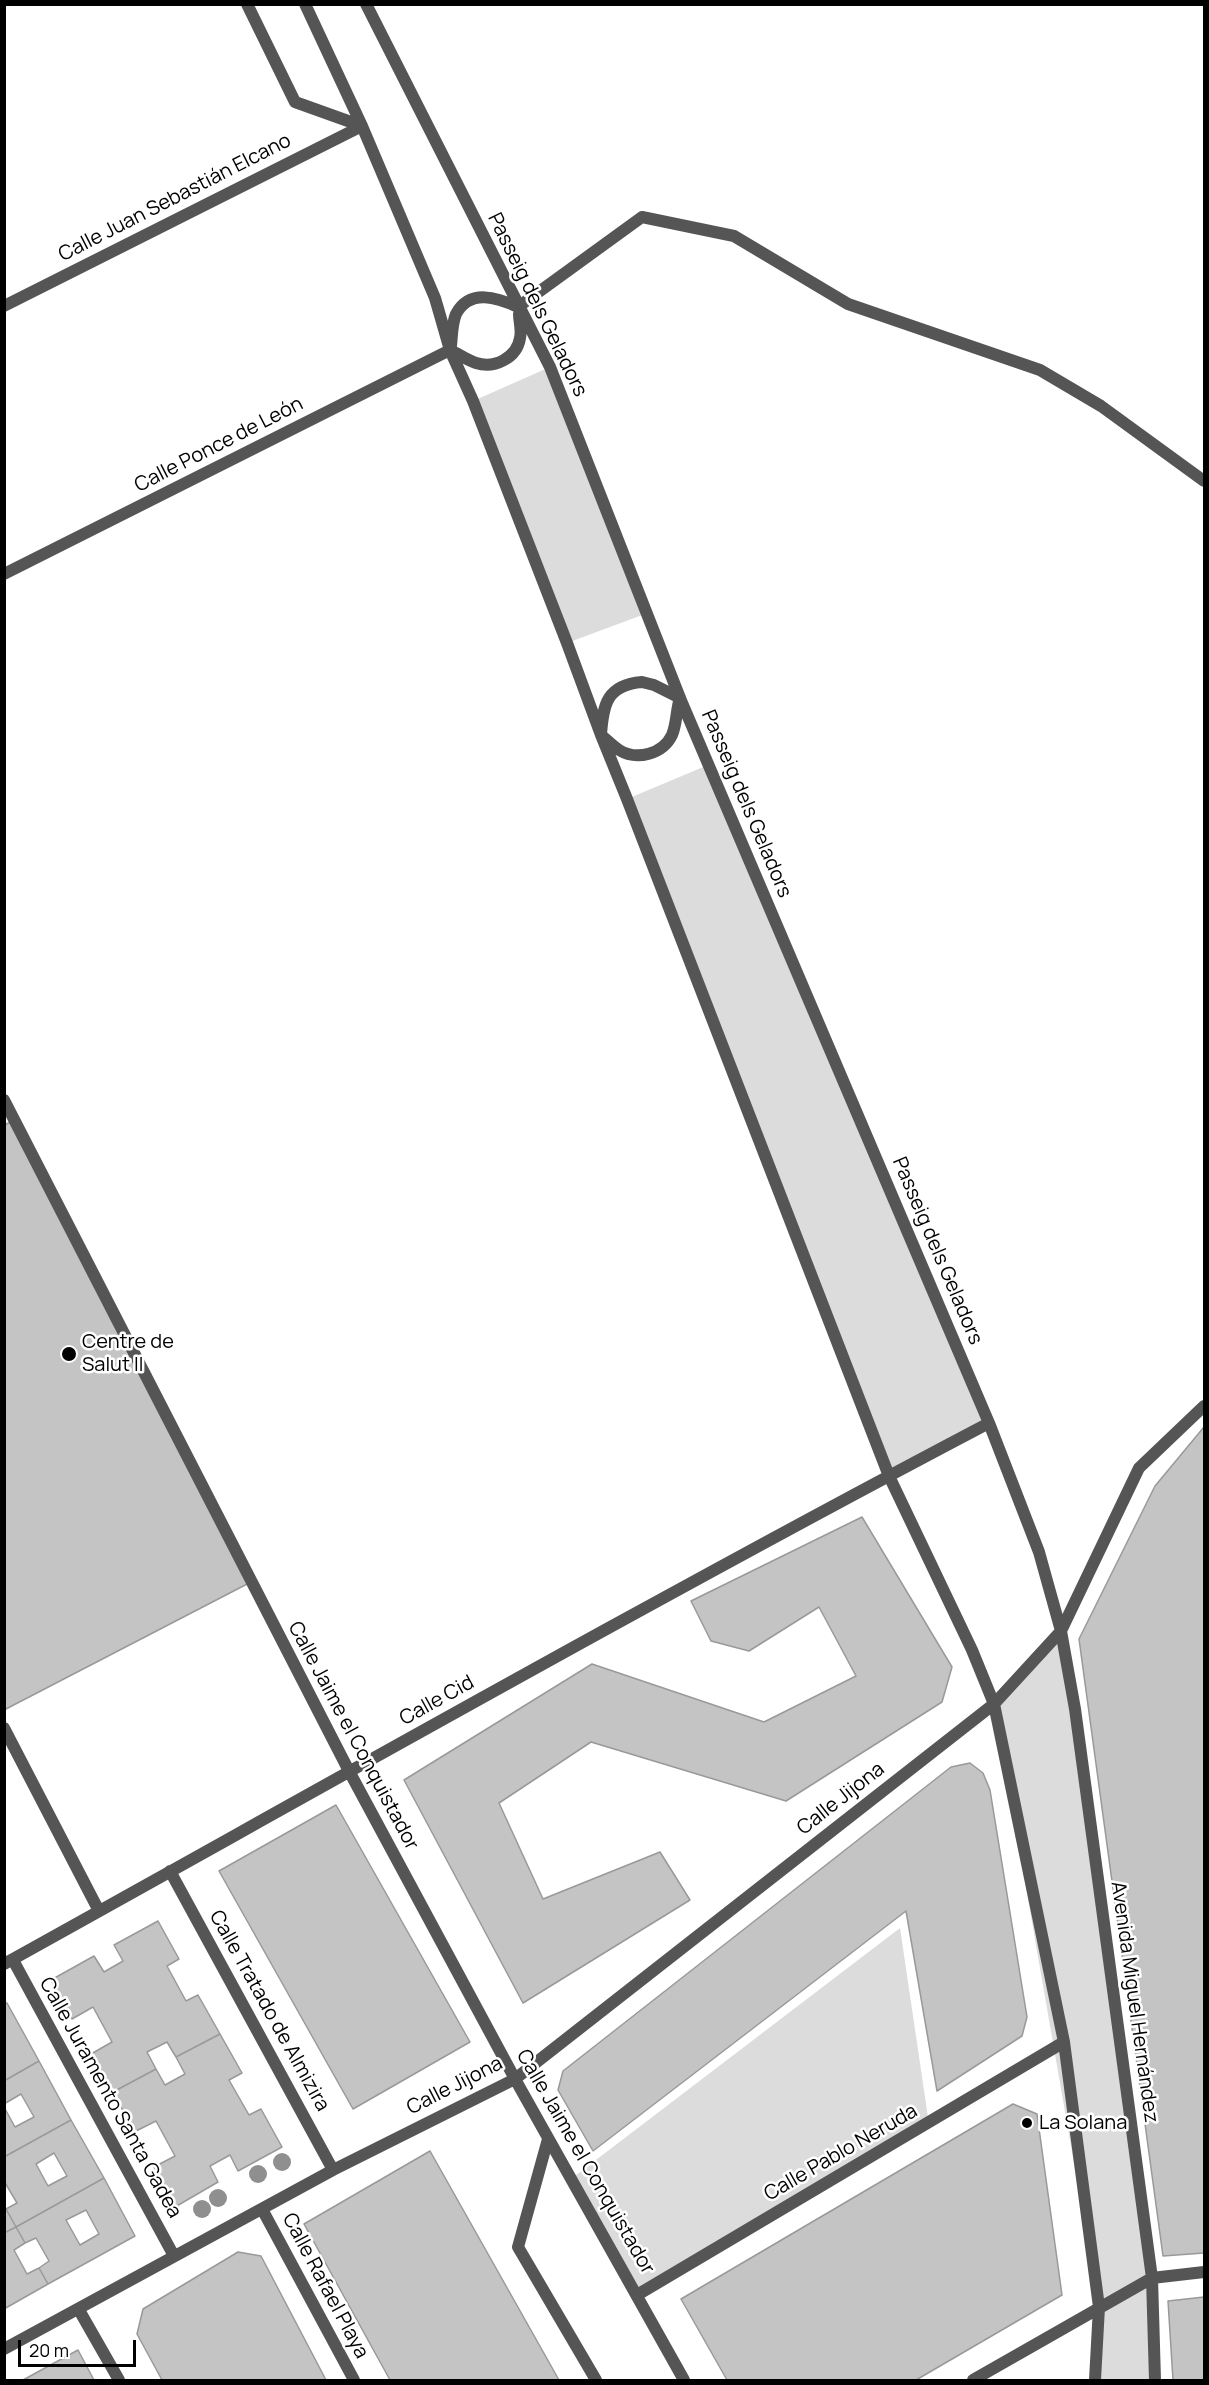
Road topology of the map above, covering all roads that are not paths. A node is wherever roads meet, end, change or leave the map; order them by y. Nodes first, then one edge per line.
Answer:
1 (247, 4) edge
2 (305, 4) edge
3 (366, 4) edge
4 (362, 126) junction
5 (4, 306) edge
6 (518, 307) junction
7 (450, 350) junction
8 (1204, 481) edge
9 (4, 574) edge
10 (680, 698) junction
11 (601, 735) junction
12 (4, 1100) edge
13 (10, 1123) edge
14 (1204, 1406) edge
15 (989, 1424) junction
16 (889, 1476) junction
17 (1061, 1631) junction
18 (994, 1704) junction
19 (4, 1728) edge
20 (349, 1771) junction
21 (170, 1871) junction
22 (99, 1911) junction
23 (9, 1962) edge
24 (1064, 2042) junction
25 (514, 2079) junction
26 (548, 2139) junction
27 (333, 2170) junction
28 (262, 2209) junction
29 (174, 2256) junction
30 (1204, 2272) edge
31 (1152, 2278) junction
32 (638, 2295) junction
33 (1099, 2307) junction
34 (79, 2310) junction
35 (4, 2349) edge
36 (119, 2380) edge
37 (354, 2380) edge
38 (596, 2380) edge
39 (684, 2380) edge
40 (973, 2380) edge
41 (1095, 2380) edge
42 (1155, 2380) edge

1 - 4 street
2 - 4 street
3 - 6 street, Passeig dels Geladors
4 - 5 street, Calle Juan Sebastián Elcano
4 - 7 street
6 - 7 street
6 - 7 street
6 - 8 street
6 - 10 street, Passeig dels Geladors
7 - 9 street, Calle Ponce de León
7 - 11 street
10 - 11 street
10 - 11 street
10 - 15 street, Passeig dels Geladors
11 - 16 street
12 - 13 street, Calle Jaime el Conquistador
13 - 20 street, Calle Jaime el Conquistador
14 - 17 street, Calle Jijona
15 - 16 street, Calle Cid
15 - 17 street, Passeig dels Geladors
16 - 18 street
16 - 20 street, Calle Cid
17 - 18 street, Calle Jijona
17 - 31 street, Avenida Miguel Hernández
18 - 24 street
18 - 25 street, Calle Jijona
19 - 22 street
20 - 21 street, Calle Cid
20 - 25 street, Calle Jaime el Conquistador
21 - 22 street, Calle Cid
21 - 27 street, Calle Tratado de Almizira
22 - 23 street, Calle Cid
23 - 29 street, Calle Juramento Santa Gadea
24 - 32 street, Calle Pablo Neruda
24 - 33 street
25 - 26 street, Calle Jaime el Conquistador
25 - 27 street, Calle Jijona
26 - 32 street, Calle Jaime el Conquistador
26 - 38 street
27 - 28 street, Calle Jijona
28 - 29 street, Calle Jijona
28 - 37 street, Calle Rafael Playa
29 - 34 street, Calle Jijona
30 - 31 street
31 - 33 street
31 - 42 street, Avenida Miguel Hernández
32 - 39 street, Calle Jaime el Conquistador
33 - 40 street
33 - 41 street
34 - 35 street, Calle Jijona
34 - 36 street

